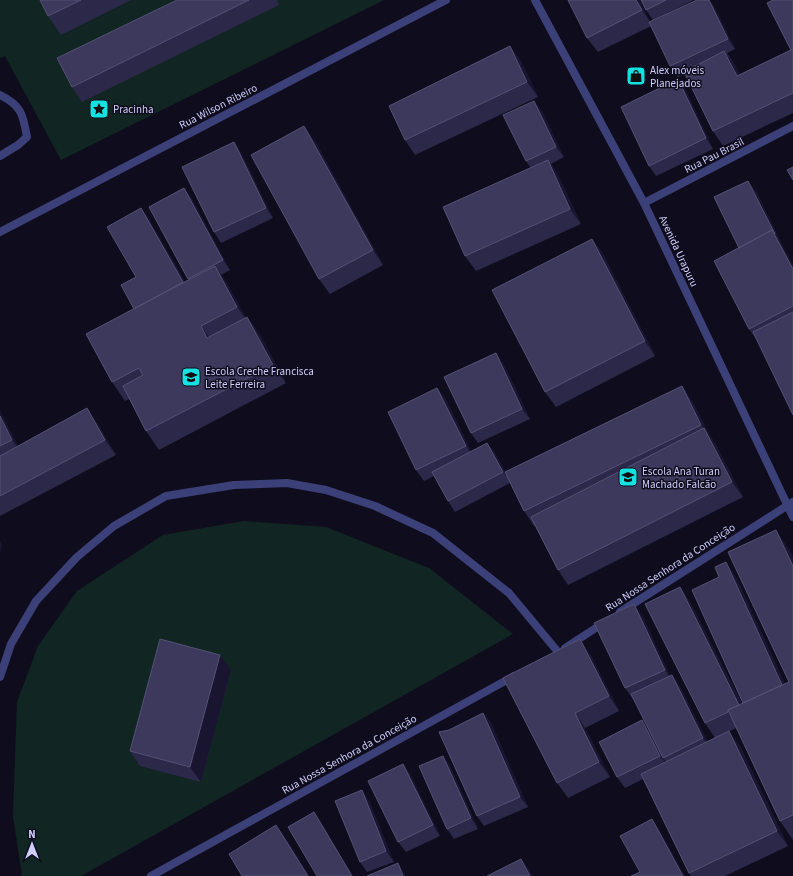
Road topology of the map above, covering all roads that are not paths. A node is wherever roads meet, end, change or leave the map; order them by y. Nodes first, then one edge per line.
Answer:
1 (446, 0) edge
2 (535, 0) edge
3 (0, 95) edge
4 (793, 126) edge
5 (0, 156) edge
6 (644, 203) junction
7 (0, 232) edge
8 (790, 503) edge
9 (793, 517) edge
10 (524, 671) edge
11 (0, 677) edge
12 (151, 876) edge

1 - 7 street, Rua Wilson Ribeiro
2 - 6 street, Avenida Urapuru
3 - 5 street
4 - 6 street, Rua Pau Brasil
6 - 8 street, Avenida Urapuru
8 - 9 street, Avenida Urapuru
8 - 11 street, Rua Nossa Senhora da Conceição
10 - 12 street, Rua Nossa Senhora da Conceição

